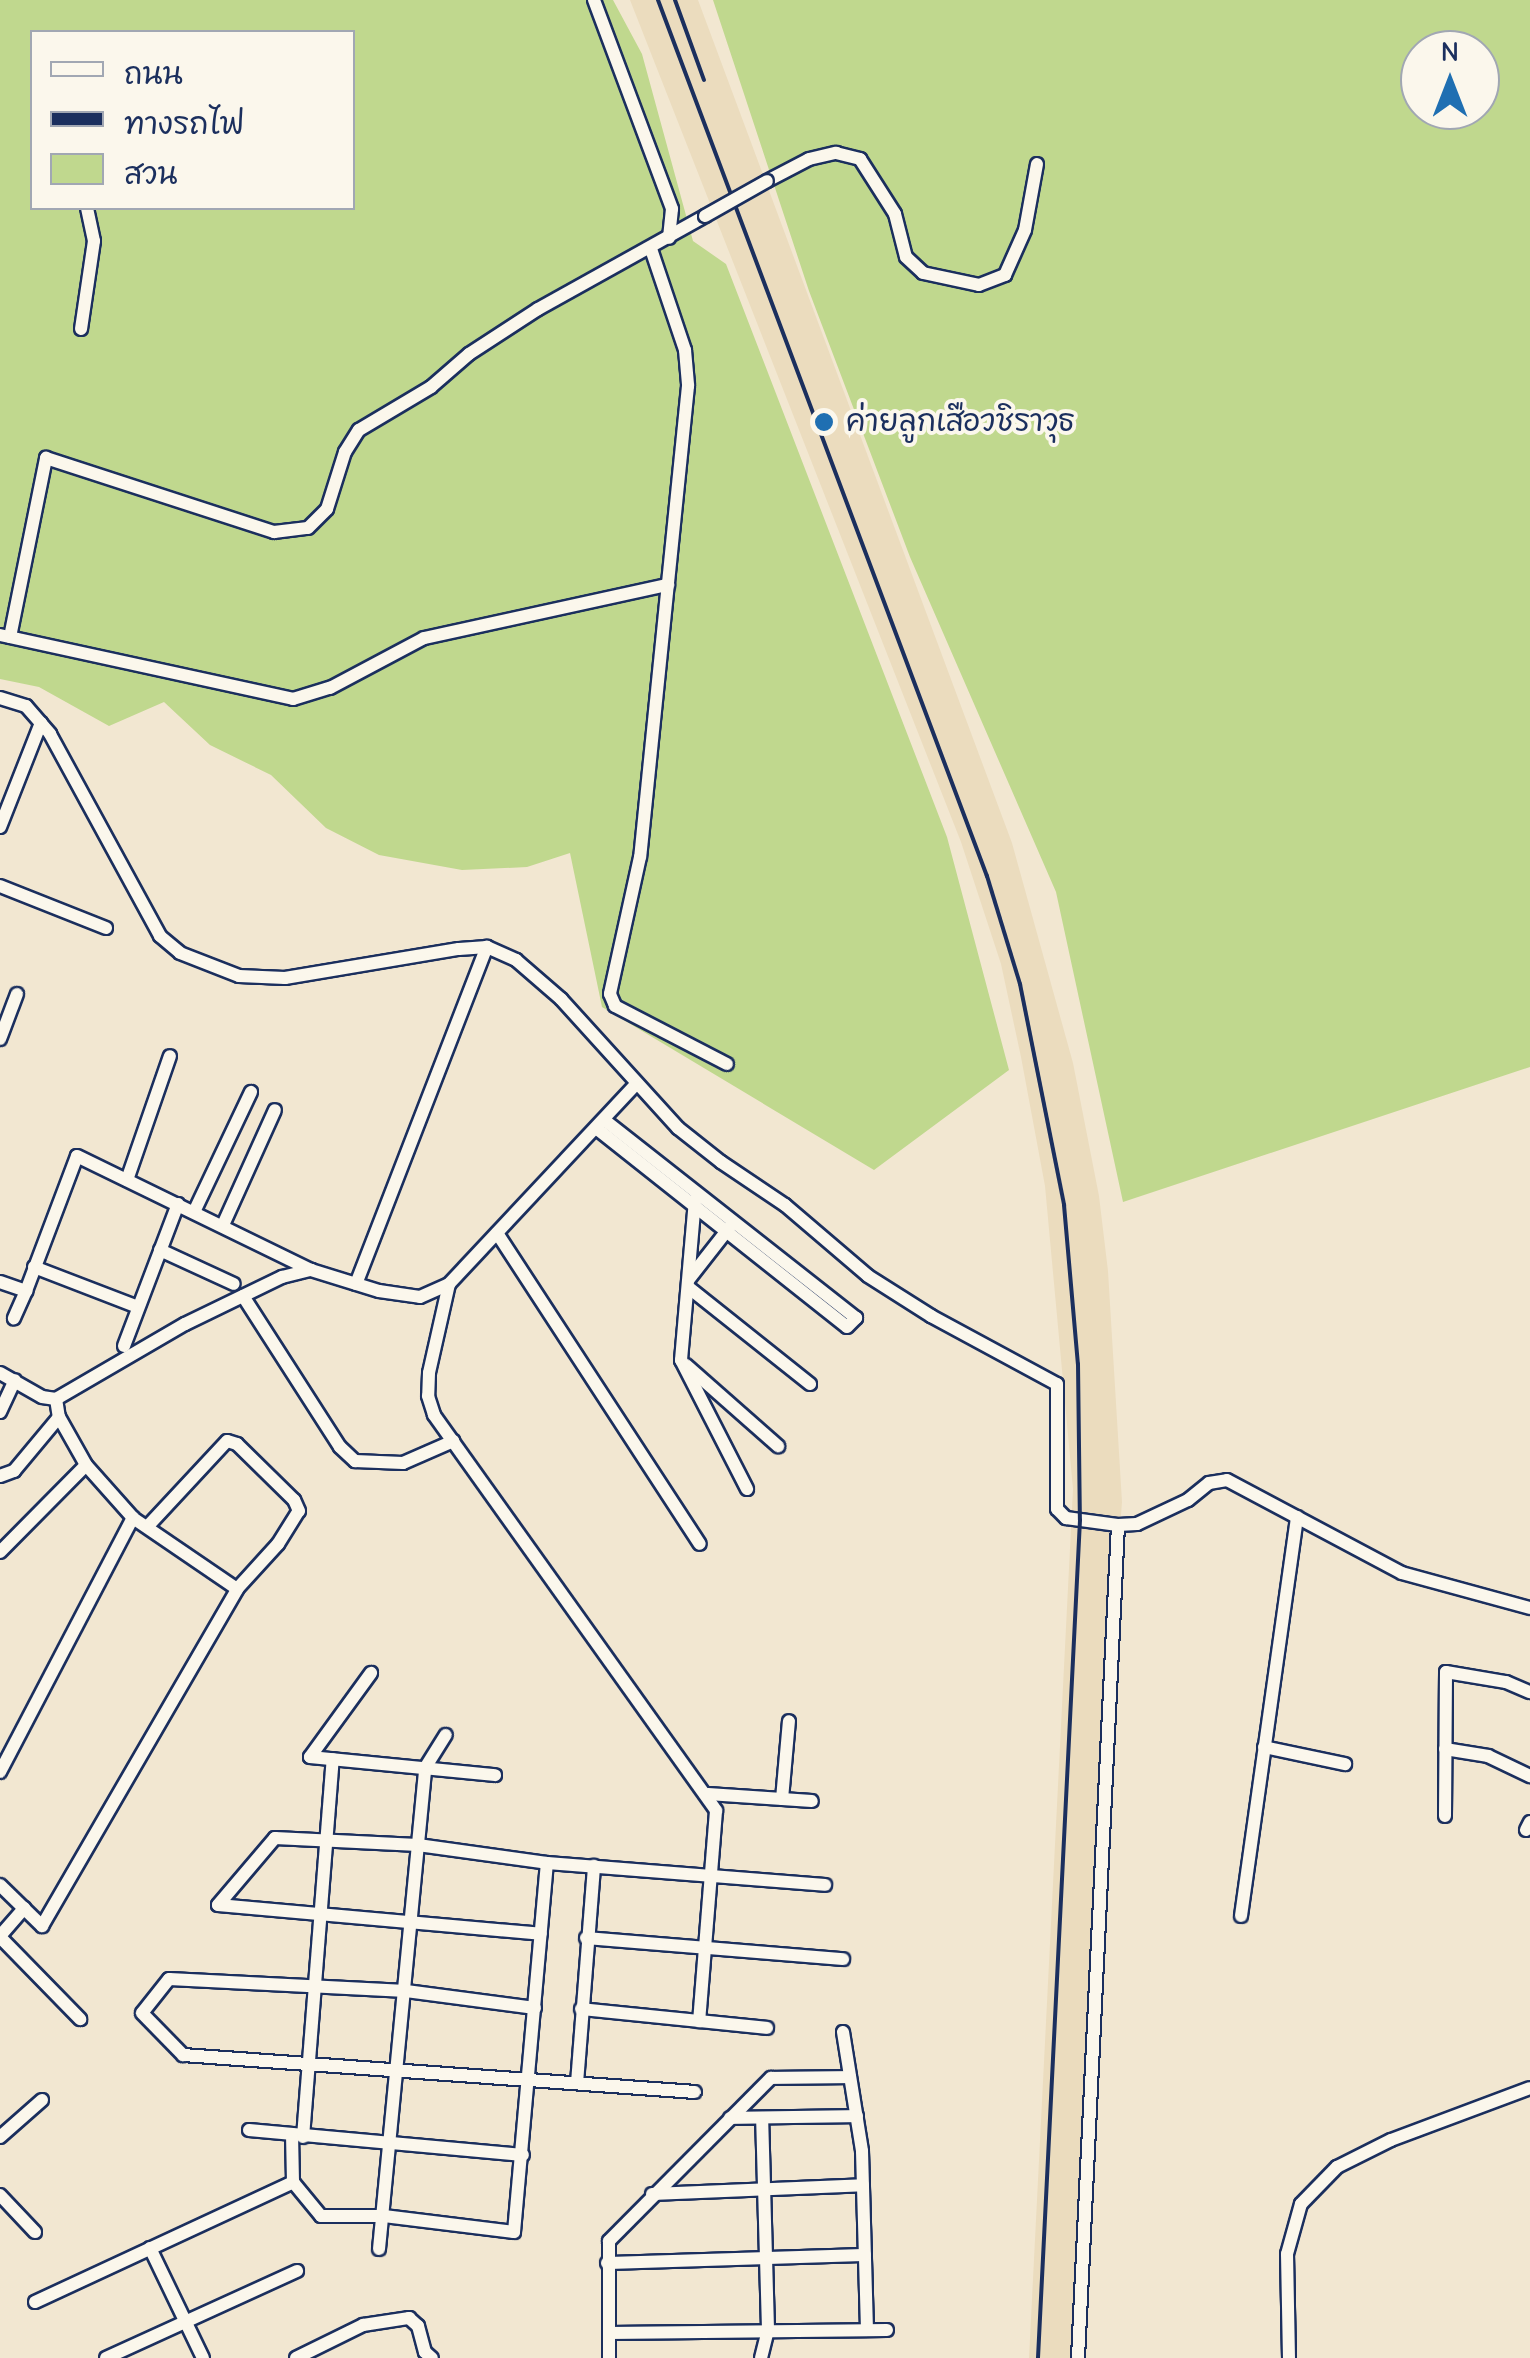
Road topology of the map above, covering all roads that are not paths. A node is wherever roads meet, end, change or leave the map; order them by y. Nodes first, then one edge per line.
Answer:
1 (594, 0) edge
2 (1037, 164) dead end
3 (87, 210) edge
4 (669, 238) junction
5 (651, 249) junction
6 (81, 330) dead end
7 (668, 585) junction
8 (5, 636) edge
9 (0, 698) edge
10 (41, 723) junction
11 (0, 828) edge
12 (0, 886) edge
13 (106, 928) dead end
14 (487, 947) junction
15 (17, 994) dead end
16 (0, 1039) edge
17 (170, 1056) dead end
18 (727, 1064) dead end
19 (635, 1085) junction
20 (252, 1092) dead end
21 (276, 1110) dead end
22 (600, 1124) junction
23 (127, 1180) junction
24 (696, 1200) junction
25 (178, 1204) junction
26 (194, 1212) junction
27 (224, 1225) junction
28 (730, 1226) junction
29 (497, 1233) junction
30 (160, 1250) junction
31 (34, 1267) junction
32 (311, 1270) junction
33 (797, 1280) dead end
34 (0, 1282) edge
35 (356, 1284) junction
36 (449, 1284) junction
37 (688, 1284) junction
38 (239, 1290) junction
39 (26, 1292) junction
40 (138, 1307) junction
41 (14, 1318) dead end
42 (124, 1346) dead end
43 (680, 1360) junction
44 (0, 1373) edge
45 (15, 1380) junction
46 (810, 1384) dead end
47 (56, 1399) junction
48 (0, 1412) edge
49 (59, 1417) junction
50 (453, 1440) junction
51 (778, 1446) dead end
52 (86, 1465) junction
53 (0, 1476) edge
54 (747, 1489) dead end
55 (1297, 1517) junction
56 (133, 1518) junction
57 (1118, 1526) junction
58 (147, 1527) junction
59 (700, 1544) dead end
60 (0, 1552) edge
61 (237, 1589) junction
62 (1530, 1608) edge
63 (370, 1674) dead end
64 (1530, 1692) edge
65 (789, 1721) dead end
66 (446, 1735) dead end
67 (1264, 1748) junction
68 (1446, 1749) junction
69 (333, 1759) junction
70 (1345, 1764) dead end
71 (424, 1768) junction
72 (0, 1772) edge
73 (495, 1776) dead end
74 (1530, 1776) edge
75 (708, 1794) junction
76 (782, 1799) junction
77 (812, 1801) dead end
78 (1445, 1816) dead end
79 (327, 1841) junction
80 (418, 1845) junction
81 (547, 1862) junction
82 (594, 1866) junction
83 (711, 1874) junction
84 (0, 1885) edge
85 (824, 1885) dead end
86 (24, 1908) junction
87 (320, 1912) junction
88 (1241, 1916) dead end
89 (412, 1919) junction
90 (541, 1934) junction
91 (0, 1936) edge
92 (586, 1938) junction
93 (705, 1948) junction
94 (843, 1959) dead end
95 (314, 1986) junction
96 (406, 1991) junction
97 (535, 2008) junction
98 (581, 2009) junction
99 (80, 2019) dead end
100 (699, 2022) junction
101 (768, 2028) dead end
102 (843, 2032) dead end
103 (308, 2063) junction
104 (399, 2069) junction
105 (850, 2077) junction
106 (530, 2079) junction
107 (577, 2082) junction
108 (1530, 2088) edge
109 (695, 2092) dead end
110 (42, 2100) dead end
111 (857, 2116) junction
112 (730, 2118) junction
113 (762, 2120) junction
114 (249, 2130) dead end
115 (298, 2136) junction
116 (0, 2137) edge
117 (392, 2142) junction
118 (523, 2155) junction
119 (293, 2182) junction
120 (862, 2184) junction
121 (764, 2189) junction
122 (0, 2194) edge
123 (652, 2194) junction
124 (384, 2216) junction
125 (35, 2232) dead end
126 (150, 2248) junction
127 (379, 2249) dead end
128 (864, 2255) junction
129 (768, 2260) junction
130 (608, 2264) junction
131 (297, 2271) dead end
132 (35, 2302) dead end
133 (185, 2320) junction
134 (768, 2329) junction
135 (867, 2330) junction
136 (886, 2330) dead end
137 (609, 2333) junction
138 (106, 2358) edge
139 (203, 2358) edge
140 (296, 2358) edge
141 (432, 2358) edge
142 (609, 2358) edge
143 (761, 2358) edge
144 (1078, 2358) edge
145 (1289, 2358) edge

1 - 4 street
2 - 4 street, bridge
3 - 6 street
4 - 5 street
5 - 7 street
5 - 8 street
7 - 8 street
7 - 18 street
9 - 10 street
10 - 11 street
10 - 14 street
12 - 13 street
14 - 19 street
14 - 35 street
15 - 16 street
17 - 23 street
19 - 22 street
19 - 57 street
20 - 26 street
21 - 27 street
22 - 24 street
22 - 29 street
23 - 25 street
23 - 31 street
24 - 28 street
24 - 37 street
25 - 26 street
25 - 30 street
26 - 27 street
27 - 32 street
28 - 33 street
28 - 37 street
29 - 36 street
29 - 59 street
30 - 38 street
30 - 40 street
31 - 39 street
31 - 40 street
32 - 35 street
32 - 38 street
34 - 39 street
35 - 36 street
36 - 50 street
37 - 43 street
37 - 46 street
38 - 47 street
38 - 50 street
39 - 41 street
40 - 42 street
43 - 51 street
43 - 54 street
44 - 45 street
45 - 47 street
45 - 48 street
47 - 49 street
49 - 52 street
49 - 53 street
50 - 75 street
52 - 56 street
52 - 60 street
55 - 57 street
55 - 62 street
55 - 67 street
56 - 58 street
56 - 72 street
57 - 144 street
58 - 61 street
58 - 61 street
61 - 86 street
63 - 69 street
64 - 68 street
65 - 76 street
66 - 71 street
67 - 70 street
67 - 88 street
68 - 74 street
68 - 78 street
69 - 71 street
69 - 79 street
71 - 73 street
71 - 80 street
75 - 76 street
75 - 83 street
76 - 77 street
79 - 80 street
79 - 87 street
79 - 87 street
80 - 81 street
80 - 89 street
81 - 82 street
81 - 90 street
82 - 83 street
82 - 92 street
83 - 85 street
83 - 93 street
84 - 86 street
86 - 91 street
87 - 89 street
87 - 95 street
89 - 90 street
89 - 96 street
90 - 97 street
91 - 99 street
92 - 93 street
92 - 98 street
93 - 94 street
93 - 100 street
95 - 96 street
95 - 103 street
95 - 103 street
96 - 97 street
96 - 104 street
97 - 106 street
98 - 100 street
98 - 107 street
100 - 101 street
102 - 105 street
103 - 104 street
103 - 115 street
104 - 106 street
104 - 117 street
105 - 111 street
105 - 112 street
106 - 107 street
106 - 118 street
107 - 109 street
108 - 145 street
110 - 116 street
111 - 113 street
111 - 120 street
112 - 113 street
112 - 123 street
113 - 121 street
114 - 115 street
115 - 117 street
115 - 119 street
117 - 118 street
117 - 124 street
118 - 124 street
119 - 124 street
119 - 126 street
120 - 121 street
120 - 128 street
121 - 123 street
121 - 129 street
122 - 125 street
123 - 130 street
124 - 127 street
126 - 132 street
126 - 133 street
128 - 129 street
128 - 135 street
129 - 130 street
129 - 134 street
130 - 137 street
131 - 133 street
133 - 138 street
133 - 139 street
134 - 135 street
134 - 137 street
134 - 143 street
135 - 136 street
137 - 142 street
140 - 141 street

